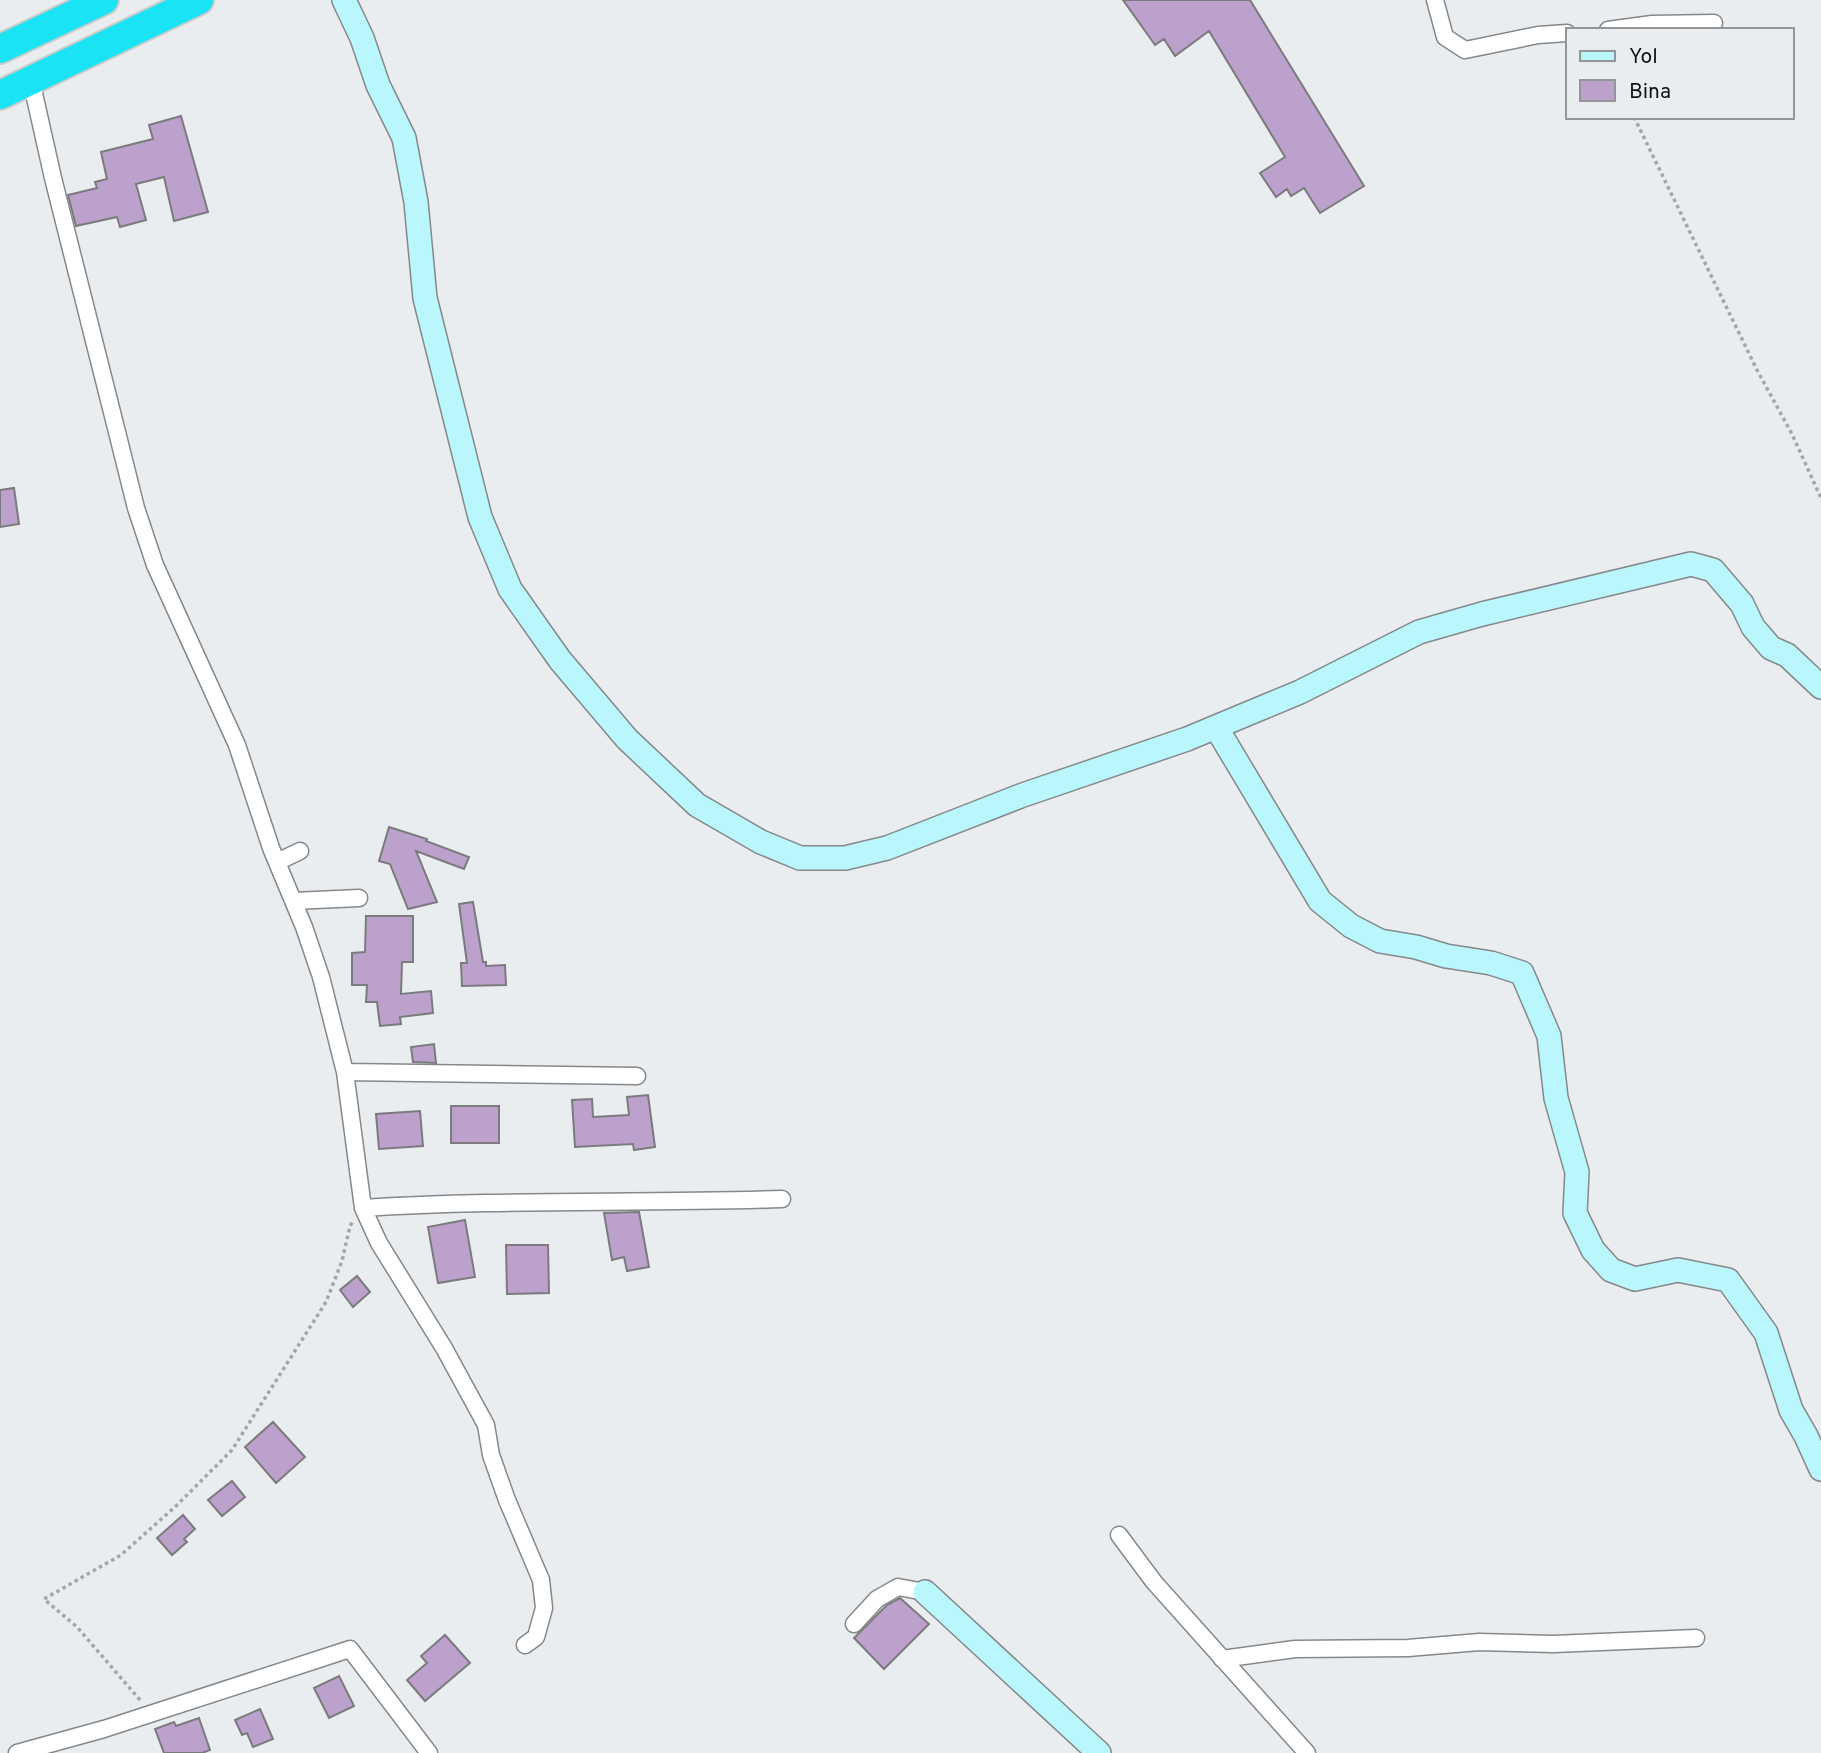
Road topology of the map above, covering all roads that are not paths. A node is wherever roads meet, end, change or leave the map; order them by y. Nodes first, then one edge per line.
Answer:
1 (104, 0) edge
2 (199, 0) edge
3 (344, 0) edge
4 (1435, 0) edge
5 (1714, 23) dead end
6 (1623, 28) edge
7 (1566, 33) edge
8 (0, 49) edge
9 (31, 80) junction
10 (0, 95) edge
11 (1821, 687) edge
12 (1216, 727) junction
13 (300, 851) dead end
14 (277, 862) junction
15 (359, 898) dead end
16 (293, 901) junction
17 (345, 1072) junction
18 (637, 1076) dead end
19 (782, 1199) dead end
20 (363, 1208) junction
21 (1821, 1469) edge
22 (1119, 1535) dead end
23 (925, 1592) joint
24 (854, 1624) dead end
25 (1696, 1638) dead end
26 (525, 1645) dead end
27 (1222, 1659) junction
28 (17, 1753) edge
29 (429, 1753) edge
30 (1099, 1753) edge
31 (1307, 1753) edge

1 - 8 highway
2 - 9 highway
3 - 12 street
4 - 7 street
5 - 6 street
9 - 10 highway
9 - 14 street
11 - 12 street
12 - 21 street
13 - 14 street
14 - 16 street
15 - 16 street
16 - 17 street
17 - 18 street
17 - 20 street
19 - 20 street
20 - 26 street
22 - 27 street
23 - 24 street
23 - 30 street
25 - 27 street
27 - 31 street
28 - 29 street

